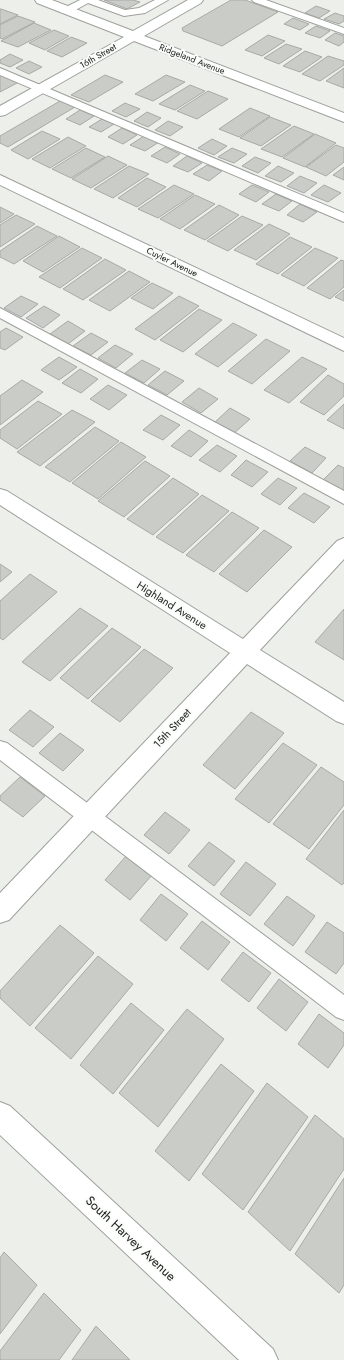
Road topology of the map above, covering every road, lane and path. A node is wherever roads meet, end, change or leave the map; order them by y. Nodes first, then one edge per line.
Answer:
1 (41, 0) edge
2 (88, 0) edge
3 (197, 0) edge
4 (257, 0) edge
5 (155, 1) edge
6 (68, 10) junction
7 (177, 11) junction
8 (344, 31) edge
9 (134, 36) junction
10 (0, 70) edge
11 (42, 88) junction
12 (0, 112) edge
13 (344, 118) edge
14 (0, 179) edge
15 (344, 218) edge
16 (0, 312) edge
17 (344, 345) edge
18 (0, 496) edge
19 (344, 498) edge
20 (344, 546) edge
21 (245, 651) junction
22 (344, 714) edge
23 (0, 749) edge
24 (89, 816) junction
25 (0, 911) edge
26 (344, 1009) edge
27 (0, 1116) edge
28 (262, 1360) edge

1 - 6 street, Ridgeland Avenue
2 - 5 lane
2 - 6 lane
3 - 7 street, 16th Street
4 - 8 lane
5 - 7 lane
6 - 9 street, Ridgeland Avenue
7 - 9 street, 16th Street
9 - 11 street, 16th Street
9 - 13 street, Ridgeland Avenue
10 - 11 lane
11 - 12 street, 16th Street
11 - 15 lane
14 - 17 street, Cuyler Avenue
16 - 19 lane
18 - 21 street, Highland Avenue
20 - 21 street, 15th Street
21 - 22 street, Highland Avenue
21 - 24 street, 15th Street
23 - 24 lane
24 - 25 street, 15th Street
24 - 26 lane
27 - 28 street, South Harvey Avenue

